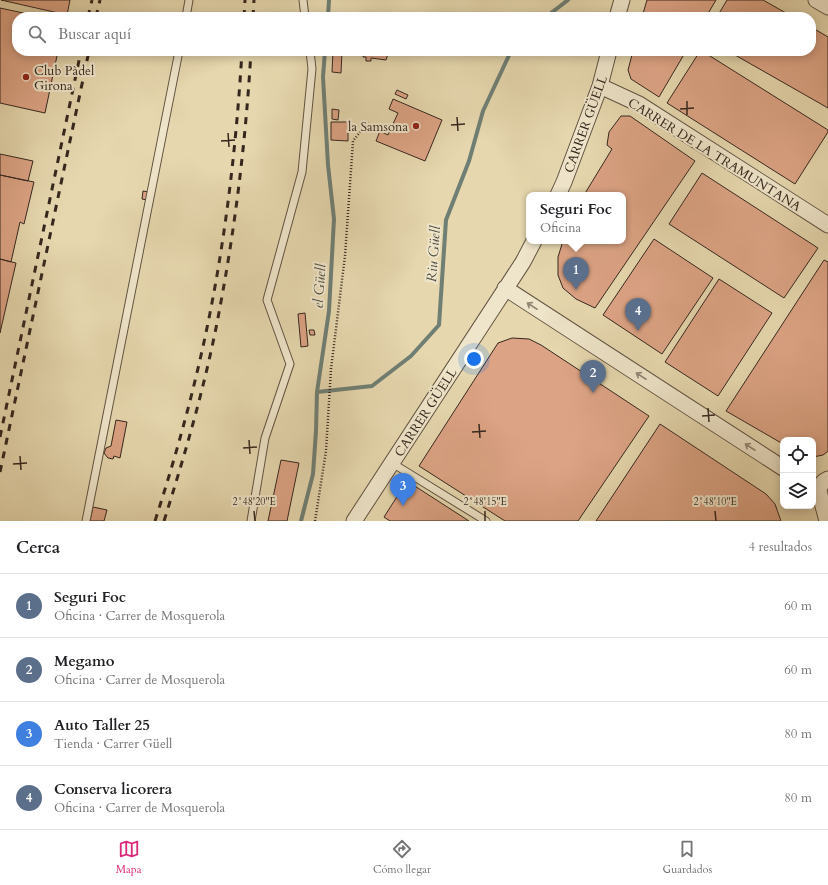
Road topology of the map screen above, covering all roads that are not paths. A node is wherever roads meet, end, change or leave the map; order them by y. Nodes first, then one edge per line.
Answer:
1 (190, 0) edge
2 (303, 0) edge
3 (622, 0) edge
4 (816, 0) edge
5 (828, 7) edge
6 (187, 12) edge
7 (304, 12) edge
8 (618, 12) edge
9 (178, 56) edge
10 (311, 56) edge
11 (608, 56) edge
12 (600, 86) junction
13 (559, 192) edge
14 (828, 225) edge
15 (532, 244) edge
16 (505, 288) junction
17 (392, 463) junction
18 (780, 466) edge
19 (828, 478) edge
20 (816, 489) edge
21 (86, 521) edge
22 (251, 521) edge
23 (354, 521) edge
24 (486, 521) edge
25 (827, 521) edge

1 - 6 lane
2 - 7 lane
3 - 8 street
4 - 5 street
9 - 21 lane
10 - 22 lane
11 - 12 street, CARRER GÜELL
12 - 13 street, CARRER GÜELL
12 - 14 street, CARRER DE LA TRAMUNTANA
15 - 16 street, CARRER GÜELL
16 - 17 street, CARRER GÜELL
18 -> 16 street
17 - 23 street, CARRER GÜELL
17 - 24 lane
19 - 20 street
20 - 25 street

